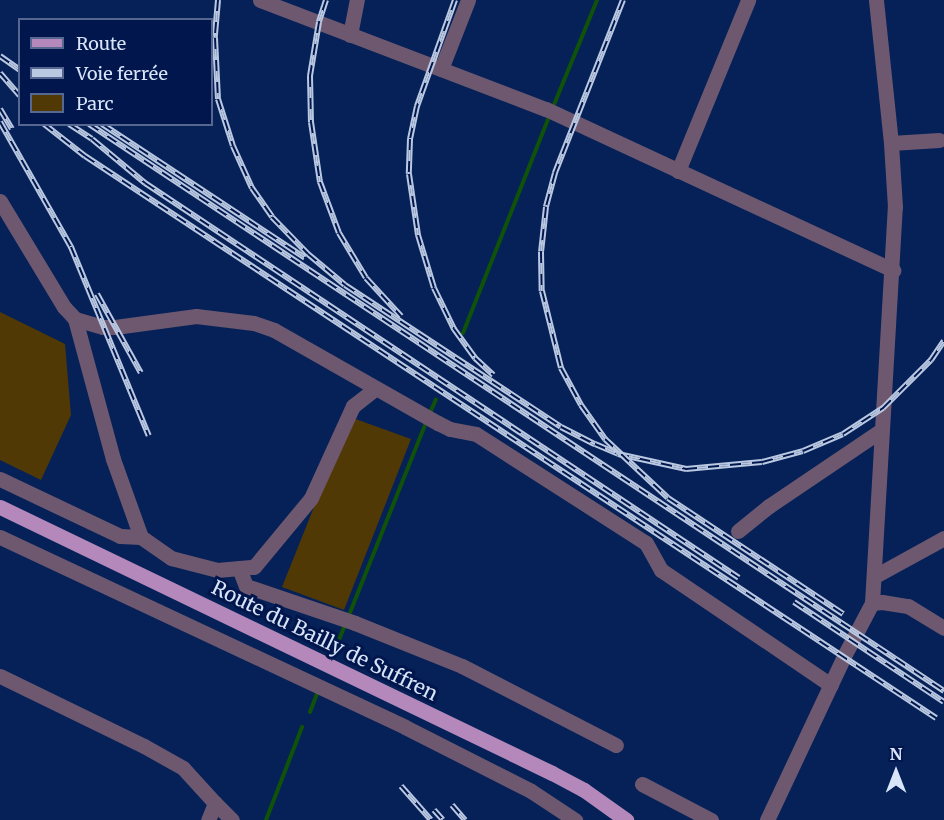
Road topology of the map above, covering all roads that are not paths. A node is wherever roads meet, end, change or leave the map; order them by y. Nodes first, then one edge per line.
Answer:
1 (260, 0) edge
2 (357, 0) edge
3 (468, 0) edge
4 (748, 0) edge
5 (876, 0) edge
6 (286, 4) edge
7 (350, 35) junction
8 (441, 69) junction
9 (939, 140) dead end
10 (891, 143) junction
11 (678, 171) junction
12 (0, 201) edge
13 (6, 224) edge
14 (893, 270) junction
15 (75, 319) junction
16 (376, 388) junction
17 (880, 431) junction
18 (0, 479) edge
19 (0, 507) edge
20 (738, 531) dead end
21 (0, 537) edge
22 (141, 537) junction
23 (944, 538) edge
24 (239, 568) junction
25 (875, 576) junction
26 (872, 603) junction
27 (944, 628) edge
28 (0, 676) edge
29 (831, 685) junction
30 (616, 745) dead end
31 (642, 784) dead end
32 (215, 803) junction
33 (208, 820) edge
34 (232, 820) edge
35 (575, 820) edge
36 (626, 820) edge
37 (711, 820) edge
38 (767, 820) edge

1 - 6 street
2 - 7 street
3 - 8 street
4 - 11 street
5 - 10 street
6 - 7 street
7 - 8 street
8 - 11 street
9 - 10 street
10 - 14 street
11 - 14 street
12 - 13 street
13 - 15 street
14 - 17 street
15 - 16 street
15 - 22 street
16 - 24 street
16 - 29 street
17 - 20 street
17 - 25 street
18 - 22 street
19 - 36 main road, Route du Bailly de Suffren
21 - 35 street
22 - 24 street
23 - 25 street
24 - 30 street
25 - 26 street
26 - 27 street
26 - 29 street
28 - 32 street
29 - 38 street
31 - 37 street
32 - 33 street
32 - 34 street

